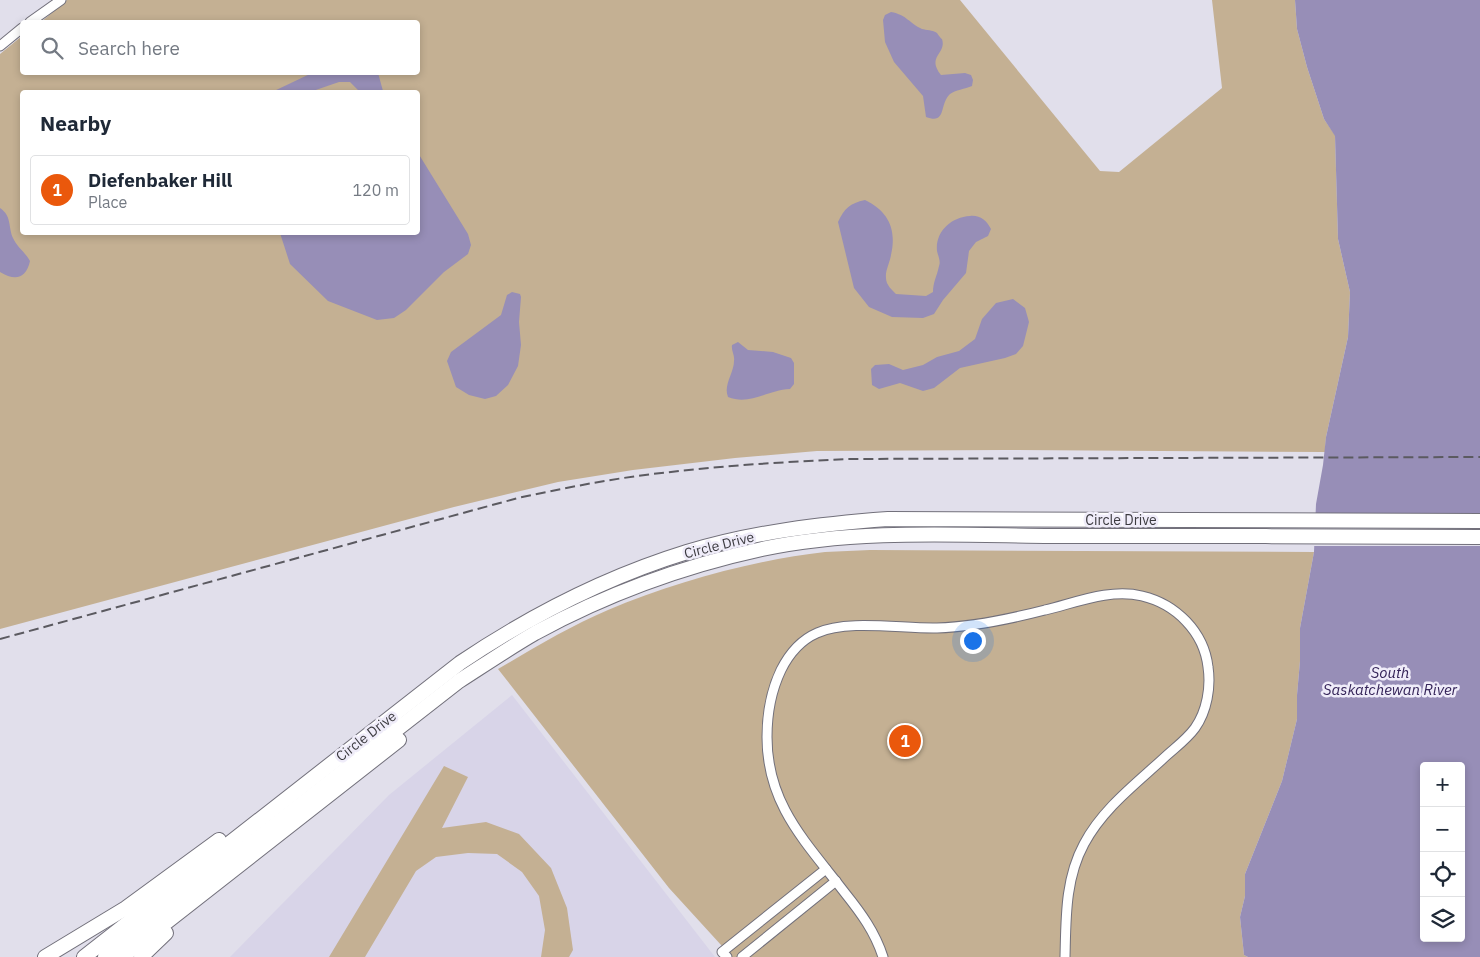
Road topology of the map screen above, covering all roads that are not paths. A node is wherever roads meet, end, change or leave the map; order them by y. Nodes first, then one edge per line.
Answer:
1 (61, 0) edge
2 (33, 20) edge
3 (20, 30) edge
4 (0, 46) edge
5 (1480, 521) edge
6 (1480, 537) edge
7 (558, 622) junction
8 (366, 736) junction
9 (278, 836) junction
10 (826, 869) junction
11 (836, 882) junction
12 (724, 954) edge
13 (45, 957) edge
14 (84, 957) edge
15 (105, 957) edge
16 (122, 957) edge
17 (142, 957) edge
18 (742, 957) edge
19 (882, 957) edge
20 (1065, 957) edge

1 - 2 street
3 - 4 street
5 - 8 highway, Circle Drive
6 - 7 highway, Circle Drive
7 - 9 highway
7 - 15 highway, Circle Drive
8 - 13 highway
8 - 14 highway, Circle Drive
9 - 16 highway
9 - 17 highway
10 - 11 street
10 - 12 street
10 - 20 street
11 - 18 street
11 - 19 street

